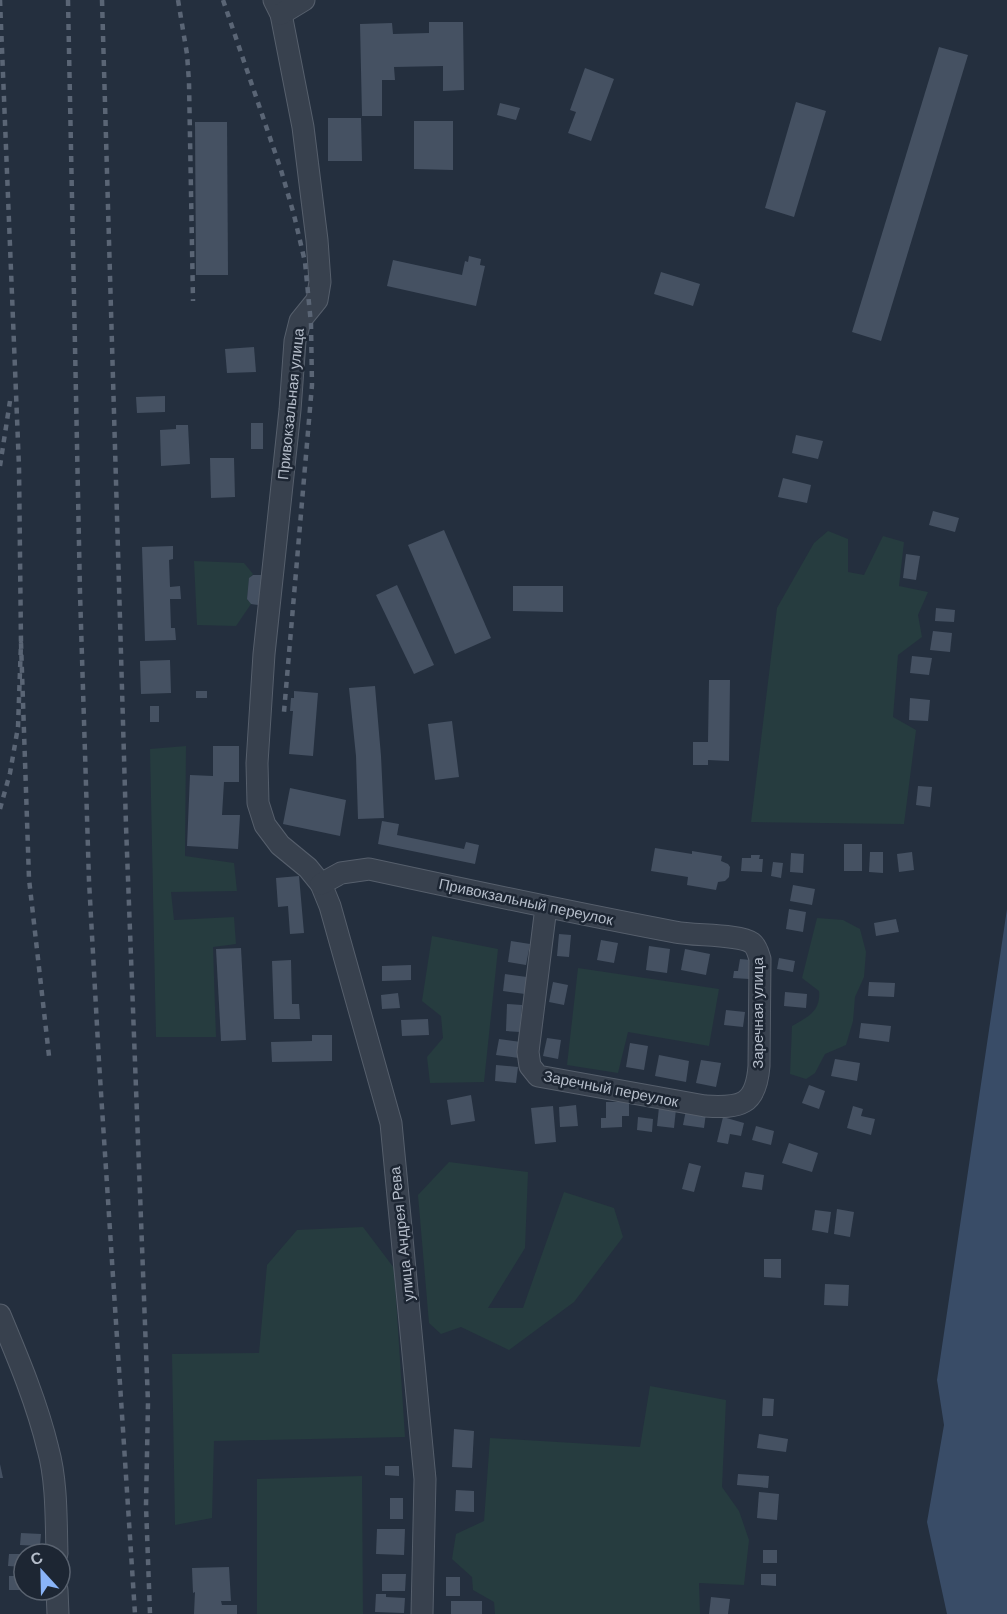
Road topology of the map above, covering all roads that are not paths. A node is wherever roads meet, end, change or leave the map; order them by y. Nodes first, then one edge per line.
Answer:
1 (304, 0) edge
2 (277, 7) edge
3 (308, 868) joint
4 (321, 884) junction
5 (546, 907) junction
6 (735, 938) joint
7 (747, 1101) joint
8 (0, 1315) edge
9 (57, 1542) edge
10 (422, 1614) edge

1 - 2 street, Привокзальная улица
2 - 3 street, Привокзальная улица
3 - 4 street, улица Андрея Рева
4 - 5 street, Привокзальный переулок
4 - 10 street, улица Андрея Рева
5 - 6 street, Привокзальный переулок
5 - 7 street, Заречный переулок
6 - 7 street, Заречная улица
8 - 9 street

